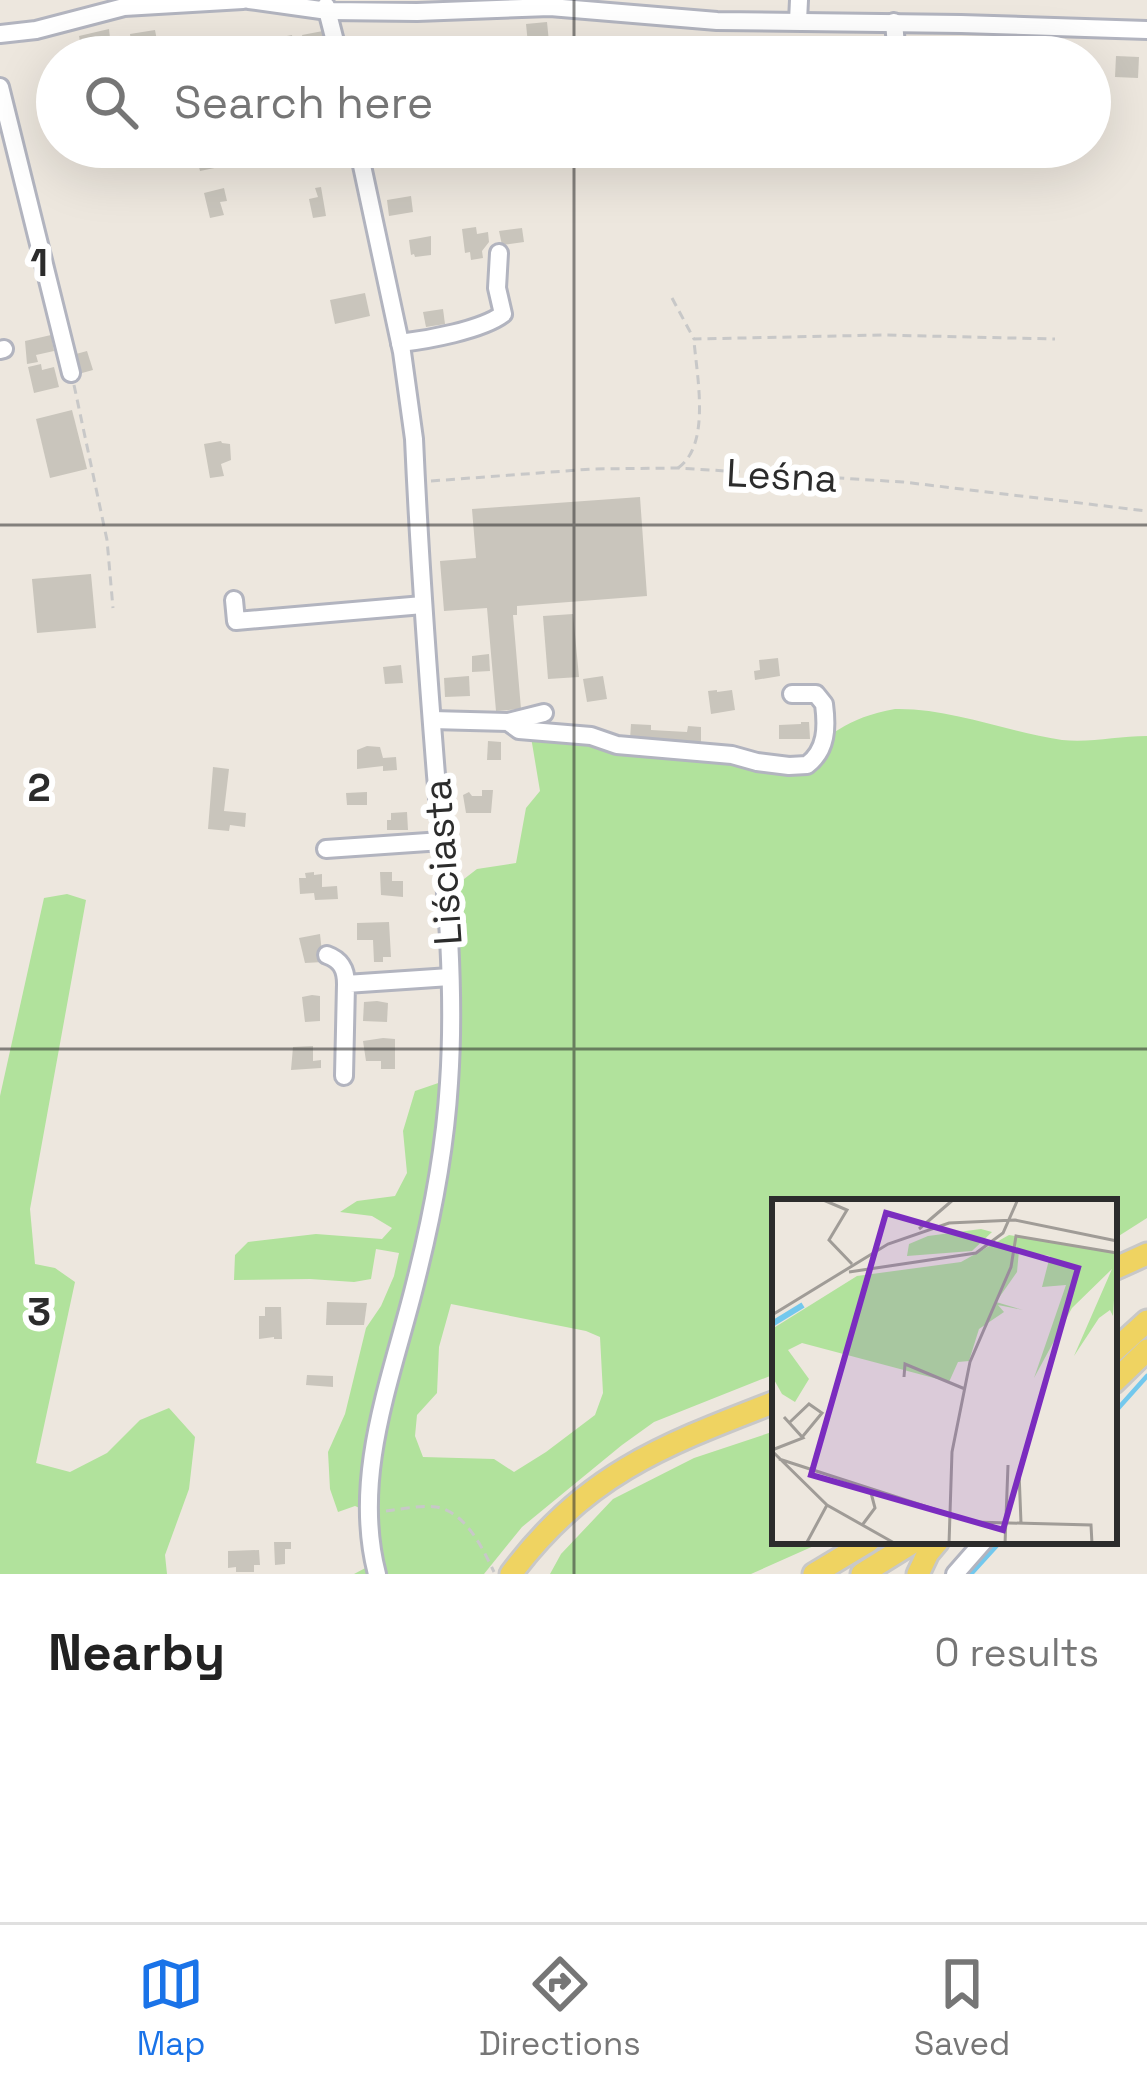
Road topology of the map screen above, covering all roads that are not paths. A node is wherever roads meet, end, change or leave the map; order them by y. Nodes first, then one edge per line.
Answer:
1 (246, 0) edge
2 (800, 0) edge
3 (326, 6) edge
4 (798, 21) junction
5 (894, 22) junction
6 (1147, 30) edge
7 (0, 34) edge
8 (334, 36) edge
9 (895, 36) edge
10 (0, 87) edge
11 (362, 168) edge
12 (499, 253) dead end
13 (400, 343) junction
14 (71, 373) road end
15 (234, 600) dead end
16 (423, 605) junction
17 (792, 694) dead end
18 (544, 713) dead end
19 (431, 720) junction
20 (508, 722) junction
21 (442, 841) junction
22 (326, 849) dead end
23 (327, 955) dead end
24 (450, 977) junction
25 (346, 983) junction
26 (344, 1076) dead end
27 (1147, 1254) edge
28 (1117, 1268) edge
29 (1147, 1321) edge
30 (1117, 1346) edge
31 (1147, 1350) edge
32 (1117, 1379) edge
33 (772, 1403) edge
34 (864, 1544) edge
35 (910, 1544) edge
36 (936, 1544) edge
37 (981, 1544) edge
38 (377, 1574) edge
39 (511, 1574) edge
40 (814, 1574) edge
41 (862, 1574) edge
42 (918, 1574) edge
43 (955, 1574) edge

1 - 3 street
1 - 7 street
2 - 4 street
3 - 4 street
3 - 8 street
4 - 5 street
5 - 6 street
5 - 9 street
10 - 14 street
11 - 13 street, Liściasta
12 - 13 street
13 - 16 street, Liściasta
15 - 16 street
16 - 19 street, Liściasta
17 - 20 street
18 - 20 street
19 - 20 street
19 - 21 street, Liściasta
21 - 22 street
21 - 24 street, Liściasta
23 - 25 street
24 - 25 street
24 - 38 street, Liściasta
25 - 26 street
27 - 28 main road
29 - 30 main road
31 - 32 main road
33 - 39 main road
34 - 40 main road
35 - 41 main road
36 - 42 main road
37 - 43 street

